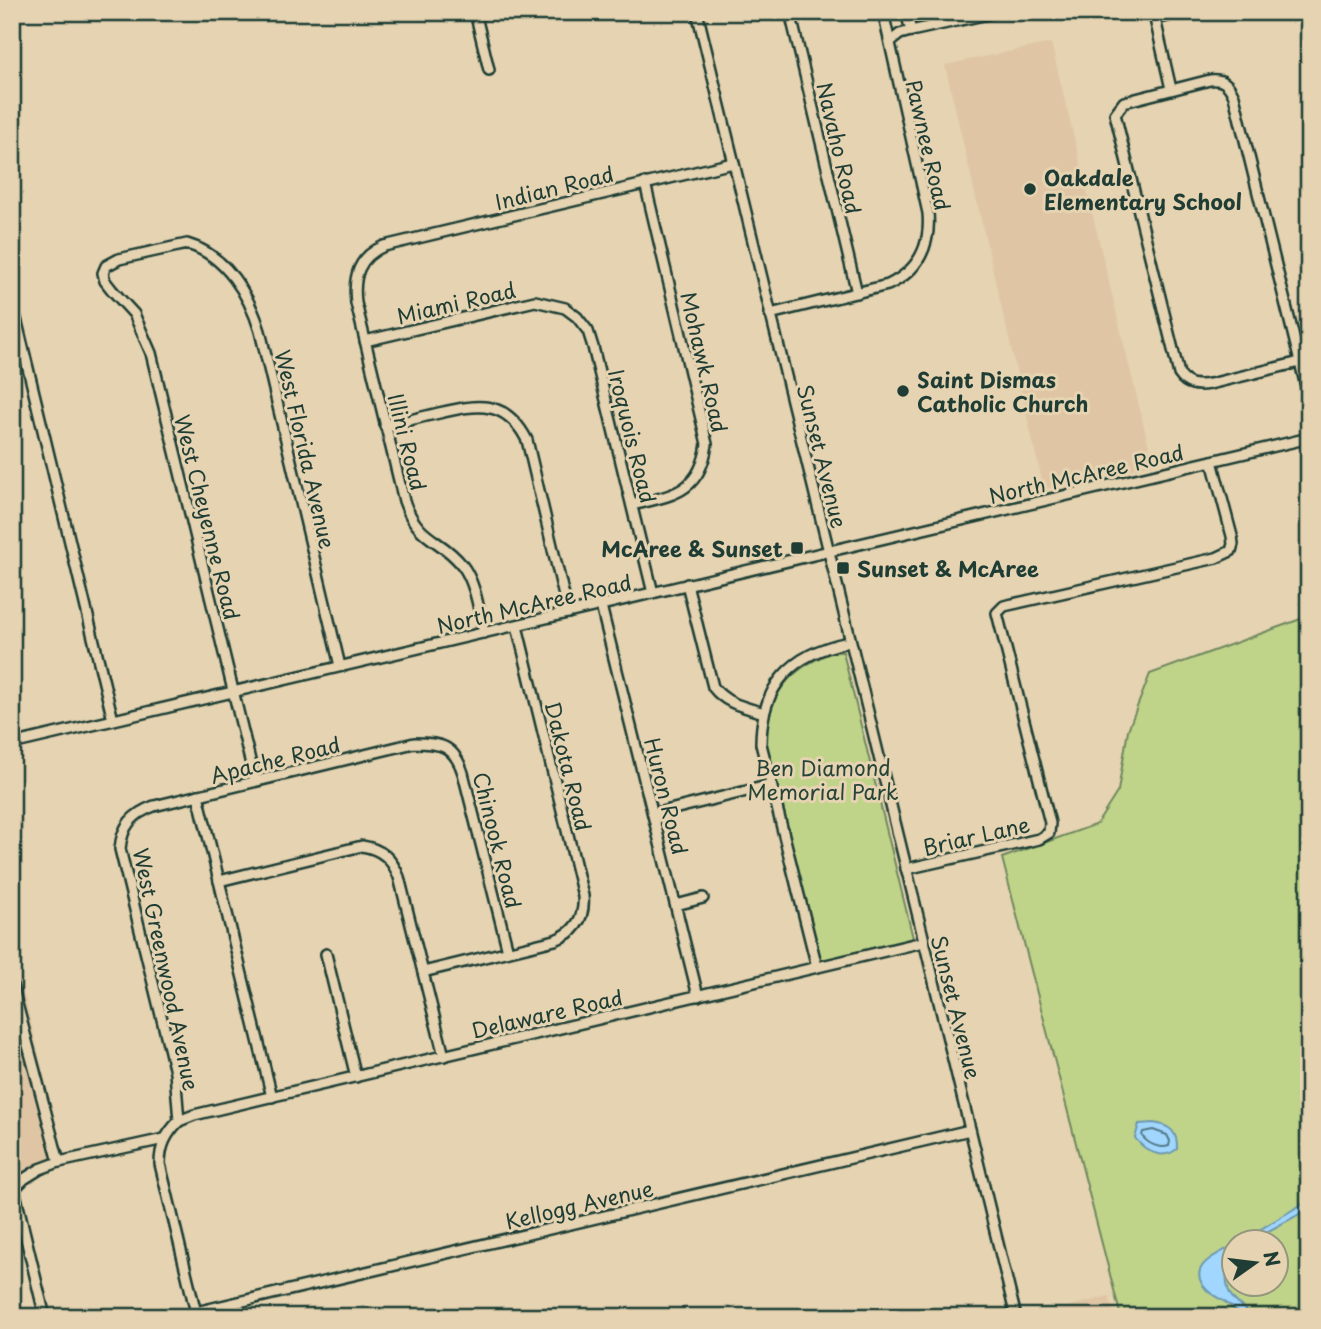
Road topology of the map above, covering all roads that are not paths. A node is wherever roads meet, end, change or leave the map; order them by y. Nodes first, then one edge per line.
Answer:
1 (475, 12) edge
2 (697, 12) edge
3 (790, 12) edge
4 (883, 12) edge
5 (906, 12) edge
6 (997, 12) edge
7 (1186, 12) edge
8 (911, 31) junction
9 (891, 41) junction
10 (489, 70) dead end
11 (1171, 89) junction
12 (733, 163) junction
13 (645, 183) junction
14 (384, 246) joint
15 (210, 255) joint
16 (857, 293) junction
17 (12, 303) edge
18 (555, 303) joint
19 (770, 314) junction
20 (365, 341) junction
21 (1300, 362) junction
22 (1309, 399) edge
23 (386, 426) junction
24 (1309, 438) edge
25 (1212, 461) junction
26 (632, 505) junction
27 (828, 551) junction
28 (687, 584) junction
29 (653, 593) junction
30 (601, 606) junction
31 (568, 613) junction
32 (517, 626) junction
33 (484, 634) junction
34 (849, 642) junction
35 (340, 666) junction
36 (233, 692) junction
37 (764, 713) junction
38 (113, 720) junction
39 (12, 744) edge
40 (442, 744) joint
41 (255, 781) junction
42 (771, 785) junction
43 (198, 795) junction
44 (653, 814) junction
45 (124, 828) joint
46 (906, 869) junction
47 (219, 881) junction
48 (703, 898) dead end
49 (676, 905) junction
50 (923, 942) junction
51 (508, 951) junction
52 (326, 954) dead end
53 (817, 967) junction
54 (423, 972) junction
55 (12, 985) edge
56 (698, 996) junction
57 (444, 1056) junction
58 (356, 1077) junction
59 (272, 1097) junction
60 (179, 1121) junction
61 (970, 1130) junction
62 (164, 1139) junction
63 (59, 1163) junction
64 (13, 1190) edge
65 (196, 1314) edge
66 (45, 1317) edge
67 (1016, 1317) edge

1 - 10 street
2 - 12 street, Sunset Avenue
3 - 16 street, Navaho Road
4 - 9 street, Pawnee Road
5 - 8 street
6 - 8 street
7 - 11 street
8 - 9 street
9 - 16 street, Pawnee Road
11 - 21 street
11 - 21 street
12 - 13 street, Indian Road
12 - 19 street, Sunset Avenue
13 - 14 street, Indian Road
13 - 26 street, Mohawk Road
14 - 20 street, Illini Road
15 - 35 street, West Florida Avenue
15 - 36 street, West Cheyenne Road
16 - 19 street
17 - 38 street
18 - 20 street, Miami Road
18 - 26 street, Iroquois Road
19 - 27 street, Sunset Avenue
20 - 23 street, Illini Road
21 - 22 street
23 - 31 street
23 - 33 street, Illini Road
24 - 25 street, North McAree Road
25 - 27 street, North McAree Road
25 - 46 street, Briar Lane
26 - 29 street, Iroquois Road
27 - 28 street, North McAree Road
27 - 34 street, Sunset Avenue
28 - 29 street, North McAree Road
28 - 37 street
29 - 30 street, North McAree Road
30 - 31 street, North McAree Road
30 - 44 street, Huron Road
31 - 32 street, North McAree Road
32 - 33 street, North McAree Road
32 - 51 street, Dakota Road
33 - 35 street, North McAree Road
34 - 37 street
34 - 46 street, Sunset Avenue
35 - 36 street, North McAree Road
36 - 38 street, North McAree Road
36 - 41 street, West Cheyenne Road
37 - 42 street
38 - 39 street, North McAree Road
40 - 41 street, Apache Road
40 - 51 street, Chinook Road
41 - 43 street, Apache Road
42 - 44 street
42 - 53 street
43 - 45 street, Apache Road
43 - 47 street
44 - 49 street, Huron Road
45 - 60 street, West Greenwood Avenue
46 - 50 street, Sunset Avenue
47 - 54 street
47 - 59 street
48 - 49 street
49 - 56 street, Huron Road
50 - 53 street, Delaware Road
50 - 61 street, Sunset Avenue
51 - 54 street
52 - 58 street
53 - 56 street, Delaware Road
54 - 57 street
55 - 63 street
56 - 57 street, Delaware Road
57 - 58 street, Delaware Road
58 - 59 street, Delaware Road
59 - 60 street, Delaware Road
60 - 62 street, West Greenwood Avenue
61 - 65 street, Kellogg Avenue
61 - 67 street, Sunset Avenue
62 - 63 street
62 - 65 street
63 - 64 street
64 - 66 street

